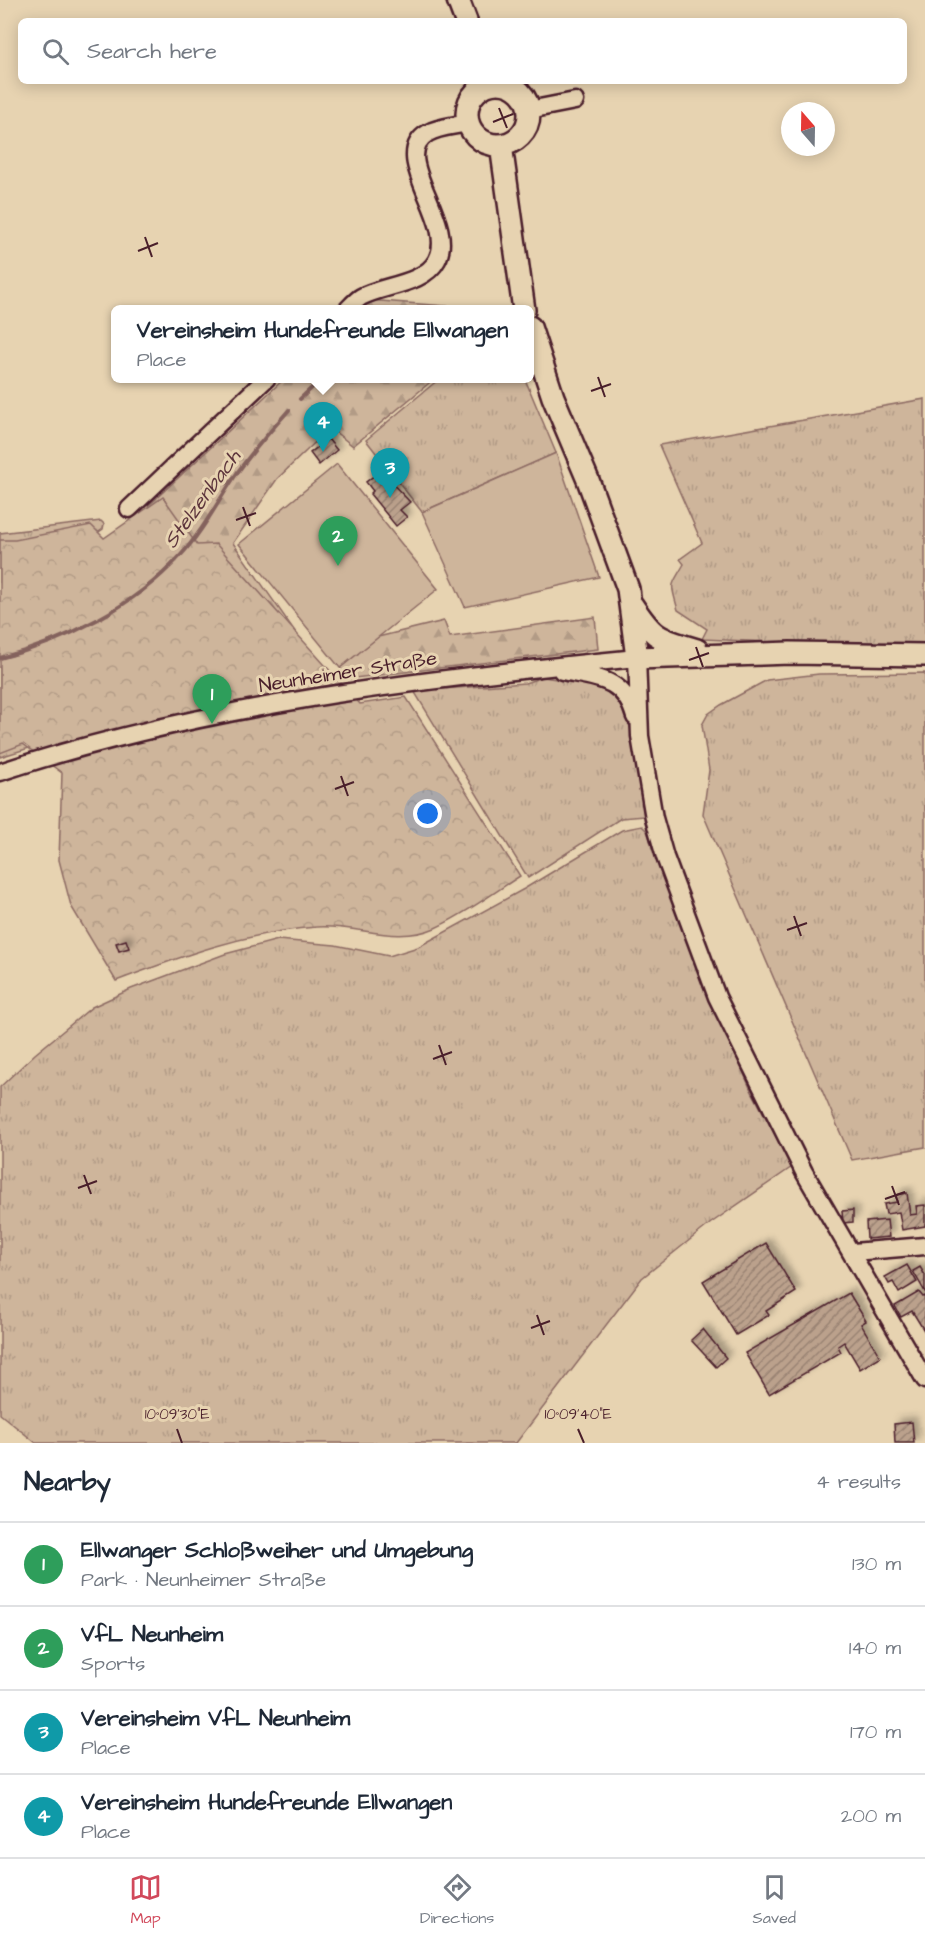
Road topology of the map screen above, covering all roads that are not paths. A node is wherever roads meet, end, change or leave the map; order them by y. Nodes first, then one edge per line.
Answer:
1 (458, 0) edge
2 (465, 18) edge
3 (486, 84) edge
4 (506, 84) edge
5 (574, 101) dead end
6 (529, 110) junction
7 (468, 123) junction
8 (501, 145) junction
9 (352, 305) edge
10 (523, 305) edge
11 (534, 338) edge
12 (262, 383) edge
13 (129, 509) dead end
14 (632, 605) junction
15 (715, 655) junction
16 (925, 655) edge
17 (637, 658) junction
18 (544, 667) junction
19 (640, 736) junction
20 (0, 772) edge
21 (925, 1246) edge
22 (853, 1252) junction
23 (925, 1380) edge

1 - 2 main road
3 - 7 main road
4 - 6 main road
5 - 6 street
6 - 8 main road
7 - 8 main road
7 - 9 street
8 - 10 main road
11 - 14 main road
12 - 13 street
14 - 15 main road
14 - 17 main road
15 - 16 main road
15 - 17 main road
17 - 18 street, Neunheimer Straße
17 - 19 street
18 - 19 street
18 - 20 street, Neunheimer Straße
19 - 22 street
21 - 22 street
22 - 23 street

